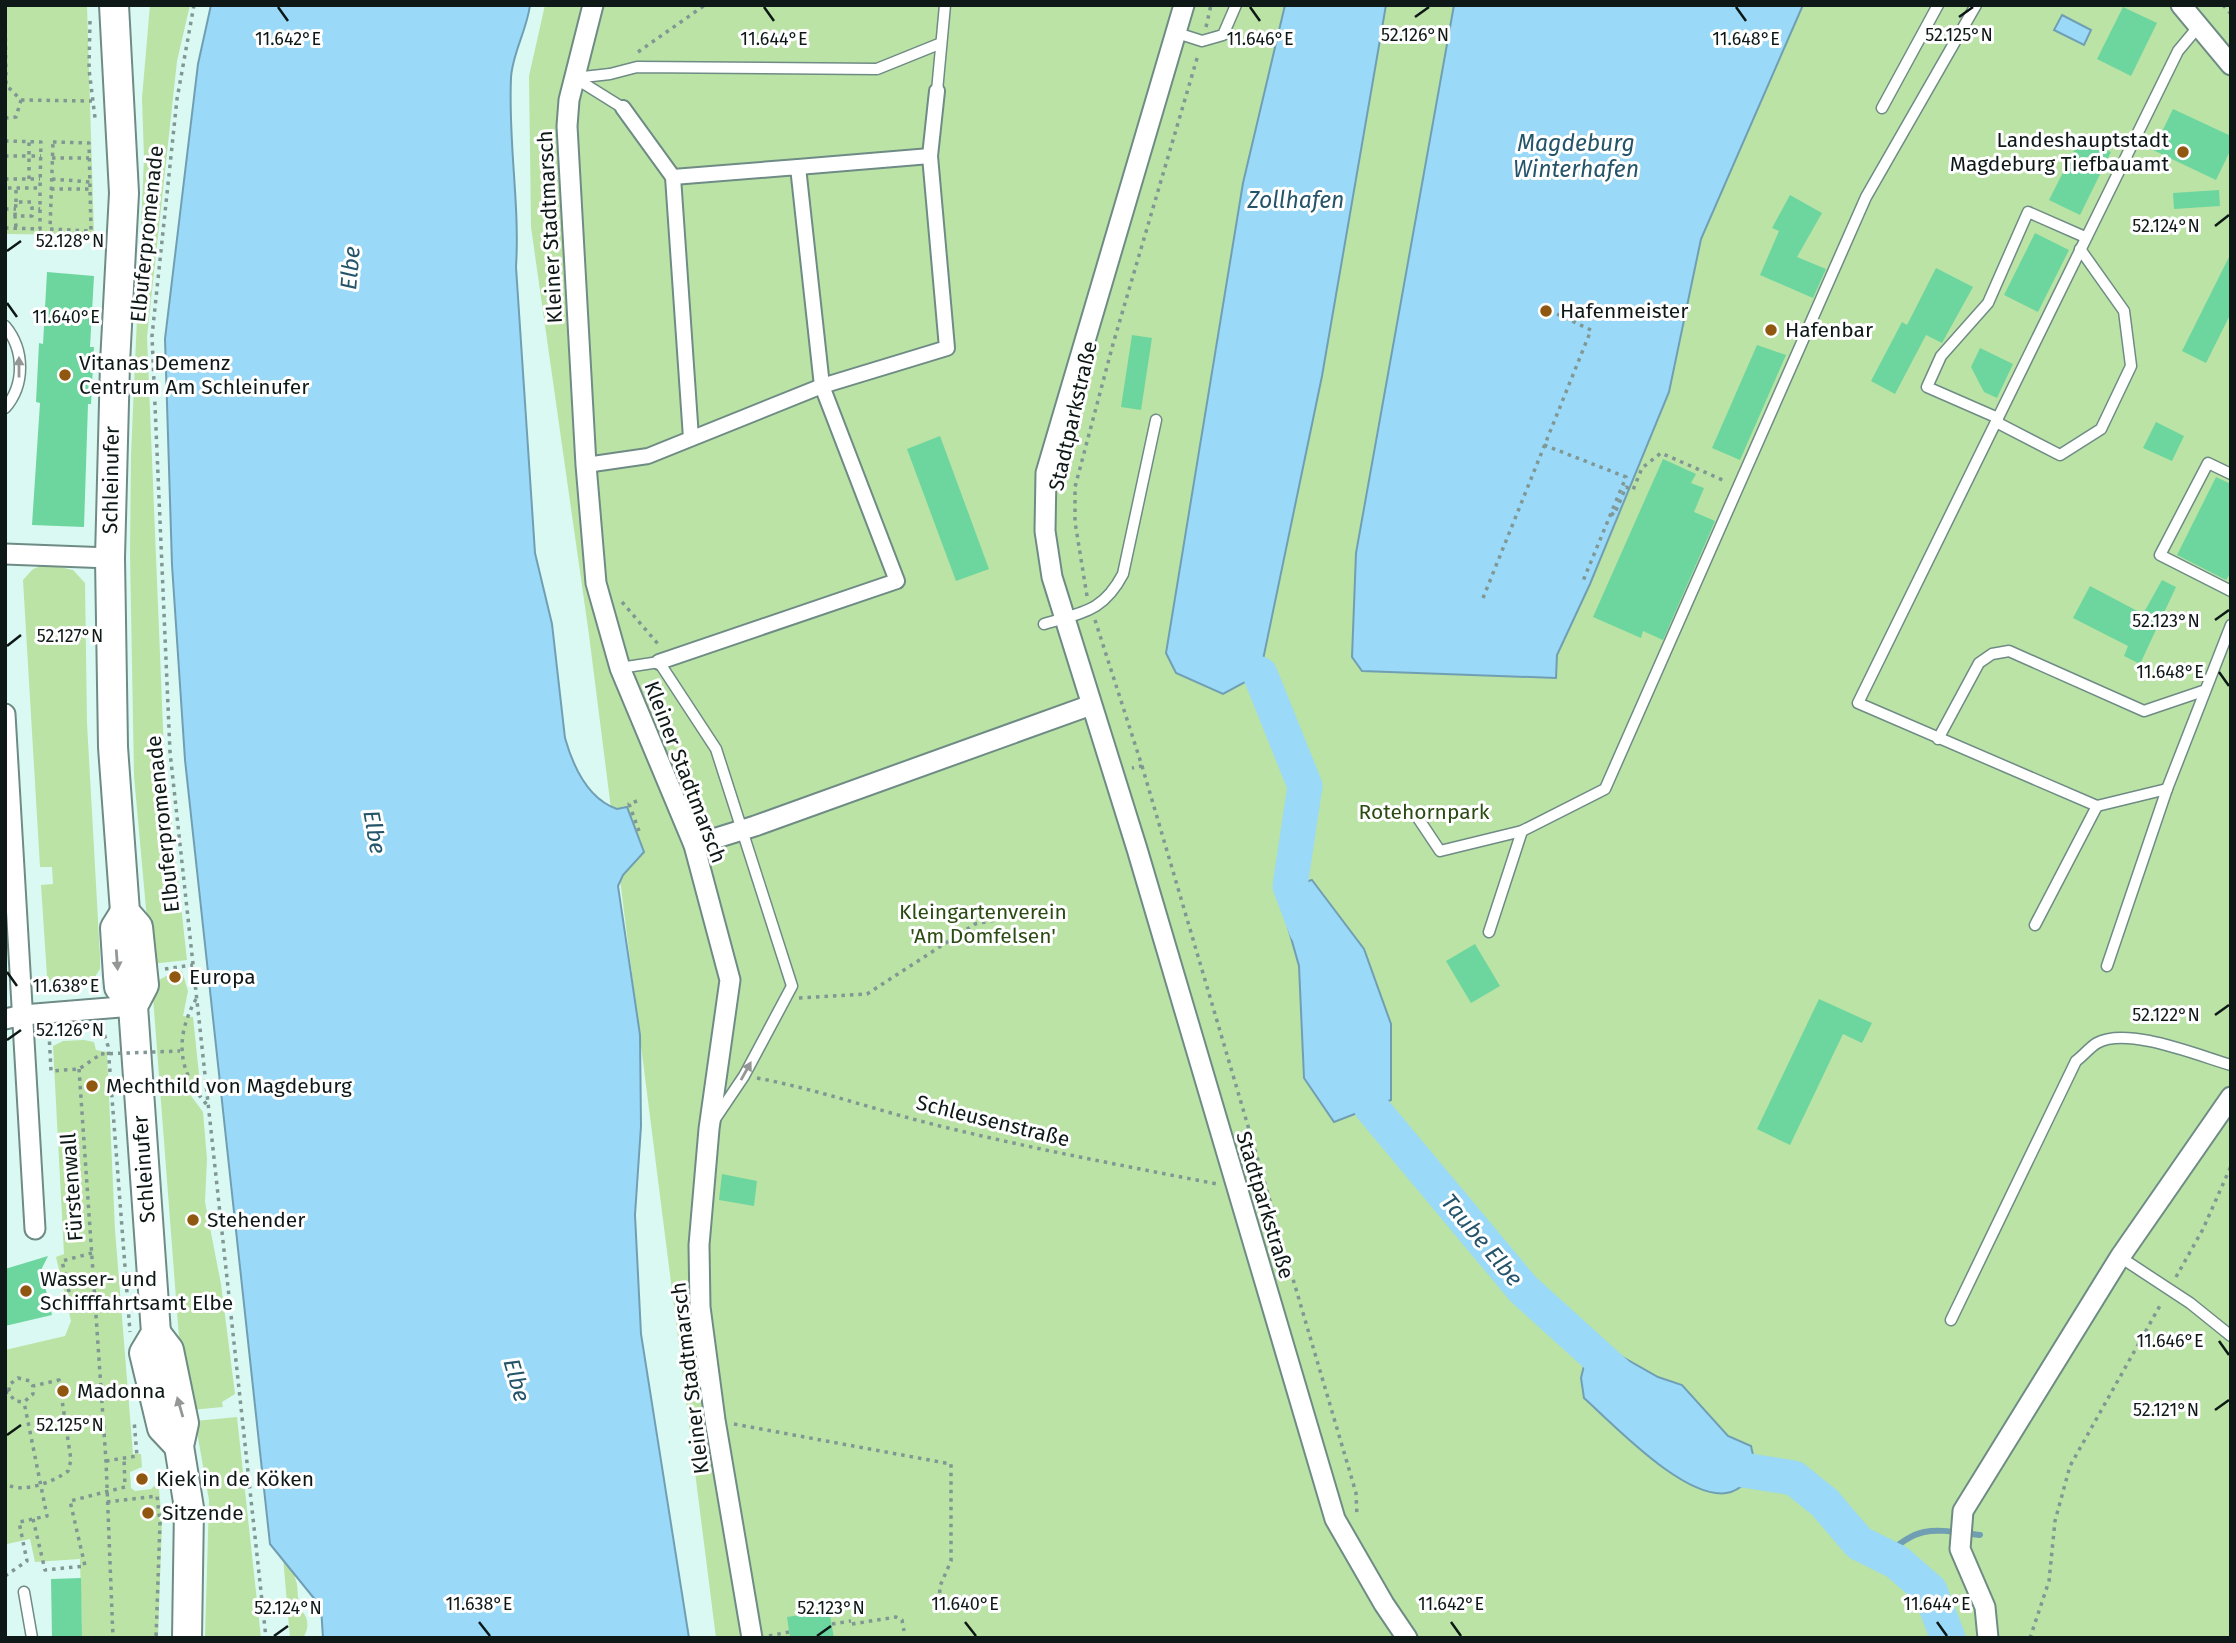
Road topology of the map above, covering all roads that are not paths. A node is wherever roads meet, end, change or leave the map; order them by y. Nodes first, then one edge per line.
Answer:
1 (114, 5) edge
2 (593, 5) edge
3 (945, 5) edge
4 (1184, 5) edge
5 (1236, 5) edge
6 (1938, 5) edge
7 (1976, 5) edge
8 (2181, 5) edge
9 (2198, 27) junction
10 (1177, 33) junction
11 (939, 44) junction
12 (2231, 65) edge
13 (574, 78) junction
14 (937, 91) joint
15 (1882, 107) dead end
16 (623, 108) joint
17 (930, 156) junction
18 (798, 167) junction
19 (673, 177) junction
20 (2085, 237) junction
21 (2080, 248) junction
22 (5, 326) edge
23 (822, 386) junction
24 (5, 408) edge
25 (1156, 420) dead end
26 (1997, 420) junction
27 (691, 438) junction
28 (586, 465) junction
29 (2231, 474) edge
30 (5, 554) edge
31 (110, 558) junction
32 (2231, 591) edge
33 (1065, 617) junction
34 (1044, 624) dead end
35 (2231, 625) edge
36 (659, 663) junction
37 (620, 668) junction
38 (2203, 691) junction
39 (1091, 705) junction
40 (5, 714) edge
41 (1938, 739) junction
42 (2166, 789) junction
43 (2097, 806) junction
44 (1418, 818) dead end
45 (743, 830) junction
46 (1522, 831) junction
47 (694, 845) junction
48 (2035, 925) dead end
49 (1489, 932) dead end
50 (2107, 966) dead end
51 (133, 1006) junction
52 (14, 1017) edge
53 (2231, 1065) edge
54 (2231, 1097) edge
55 (709, 1129) junction
56 (35, 1229) dead end
57 (2120, 1257) junction
58 (1951, 1320) dead end
59 (2231, 1336) edge
60 (24, 1592) dead end
61 (758, 1637) edge
62 (32, 1638) edge
63 (187, 1638) edge
64 (1408, 1638) edge
65 (1988, 1638) edge

1 - 31 main road, Schleinufer
2 - 13 street, Kleiner Stadtmarsch
3 - 11 lane
4 - 10 street, Stadtparkstraße
5 - 10 lane
6 - 15 lane
7 - 46 lane
8 - 9 street
9 - 12 street
9 - 20 lane
10 - 33 street, Stadtparkstraße
11 - 13 lane
11 - 14 lane
13 - 16 lane
13 - 28 street, Kleiner Stadtmarsch
14 - 17 street
16 - 19 street
17 - 18 street
17 - 23 street
18 - 19 street
18 - 23 street
19 - 27 street
20 - 21 lane
20 - 26 lane
21 - 26 lane
21 - 26 lane
24 -> 22 lane
23 - 27 street
23 - 36 street
25 - 33 lane
26 - 41 lane
27 - 28 street
28 - 37 street, Kleiner Stadtmarsch
29 - 32 lane
30 - 31 street
31 - 51 main road, Schleinufer
33 - 34 lane
33 - 39 street, Stadtparkstraße
35 - 38 lane
36 - 37 lane
36 - 45 lane
37 - 47 street, Kleiner Stadtmarsch
38 - 41 lane
38 - 42 lane
39 - 45 street
39 - 64 street, Stadtparkstraße
40 - 52 street
41 - 43 lane
42 - 43 lane
42 - 50 lane
43 - 48 lane
44 - 46 lane
45 - 47 street
55 -> 45 lane
46 - 49 lane
47 - 55 street, Kleiner Stadtmarsch
51 - 52 street
51 - 63 main road, Schleinufer
52 - 56 street
53 - 58 lane
54 - 57 street
55 - 61 street, Kleiner Stadtmarsch
57 - 59 lane
57 - 65 street
60 - 62 lane

